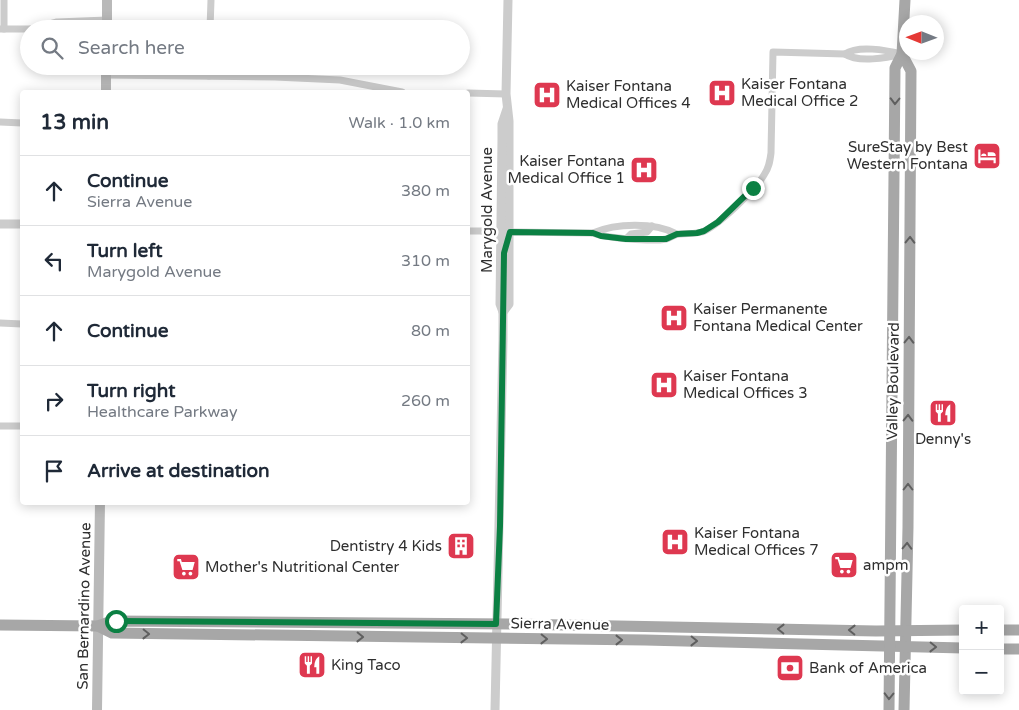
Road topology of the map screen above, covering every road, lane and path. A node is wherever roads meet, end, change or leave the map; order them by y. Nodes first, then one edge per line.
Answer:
1 (4, 0) edge
2 (107, 0) edge
3 (211, 0) edge
4 (508, 0) edge
5 (905, 0) edge
6 (904, 15) edge
7 (107, 20) edge
8 (210, 20) edge
9 (2, 29) edge
10 (20, 29) edge
11 (899, 53) edge
12 (899, 60) edge
13 (905, 60) edge
14 (106, 75) edge
15 (192, 75) edge
16 (209, 76) joint
17 (106, 90) edge
18 (392, 90) edge
19 (470, 94) edge
20 (506, 94) junction
21 (507, 109) junction
22 (0, 122) edge
23 (20, 122) edge
24 (0, 224) edge
25 (20, 224) edge
26 (652, 226) junction
27 (470, 231) edge
28 (506, 232) junction
29 (593, 233) junction
30 (677, 234) junction
31 (626, 239) junction
32 (892, 241) junction
33 (909, 294) junction
34 (0, 324) edge
35 (20, 324) edge
36 (0, 426) edge
37 (20, 426) edge
38 (100, 505) edge
39 (322, 622) junction
40 (496, 624) junction
41 (0, 625) edge
42 (98, 626) junction
43 (890, 630) junction
44 (904, 630) junction
45 (959, 630) edge
46 (1004, 630) edge
47 (1019, 630) edge
48 (251, 635) junction
49 (496, 638) junction
50 (890, 646) junction
51 (904, 647) junction
52 (959, 648) edge
53 (1004, 649) edge
54 (1019, 649) edge
55 (98, 710) edge
56 (495, 710) edge
57 (889, 710) edge
58 (904, 710) edge

1 - 9 street
2 - 7 main road
3 - 8 street
4 - 20 street, Marygold Avenue
5 - 6 main road, Valley Boulevard
9 - 10 street
11 - 30 street
12 -> 32 main road, Valley Boulevard
33 -> 13 main road, Valley Boulevard
14 - 17 main road
15 - 16 street
16 - 18 street
19 - 20 street
20 - 21 street, Marygold Avenue
21 - 28 street, Marygold Avenue
21 - 28 street, Marygold Avenue
22 - 23 street
24 - 25 street
26 - 29 street
26 - 30 street
26 - 31 street
27 - 28 street
28 - 29 street
28 - 40 street
29 - 31 street
30 - 31 street
32 - 33 main road
32 - 43 main road, Valley Boulevard
44 -> 33 main road, Valley Boulevard
34 - 35 street
36 - 37 street
38 - 42 main road, San Bernardino Avenue
39 - 40 main road, Sierra Avenue
39 - 42 main road, Sierra Avenue
39 - 48 main road
43 -> 40 main road, Sierra Avenue
40 - 49 street
41 - 42 main road, Sierra Avenue
42 -> 48 main road, Sierra Avenue
42 - 55 main road, San Bernardino Avenue
43 - 44 main road, Sierra Avenue
43 - 50 main road, Valley Boulevard
44 - 45 main road, Sierra Avenue
44 - 51 main road, Valley Boulevard
46 - 47 main road
48 -> 49 main road, Sierra Avenue
49 -> 50 main road, Sierra Avenue
49 - 56 street
50 - 51 main road, Sierra Avenue
50 -> 57 main road, Valley Boulevard
51 -> 52 main road, Sierra Avenue
51 - 58 main road, Valley Boulevard
53 - 54 main road

